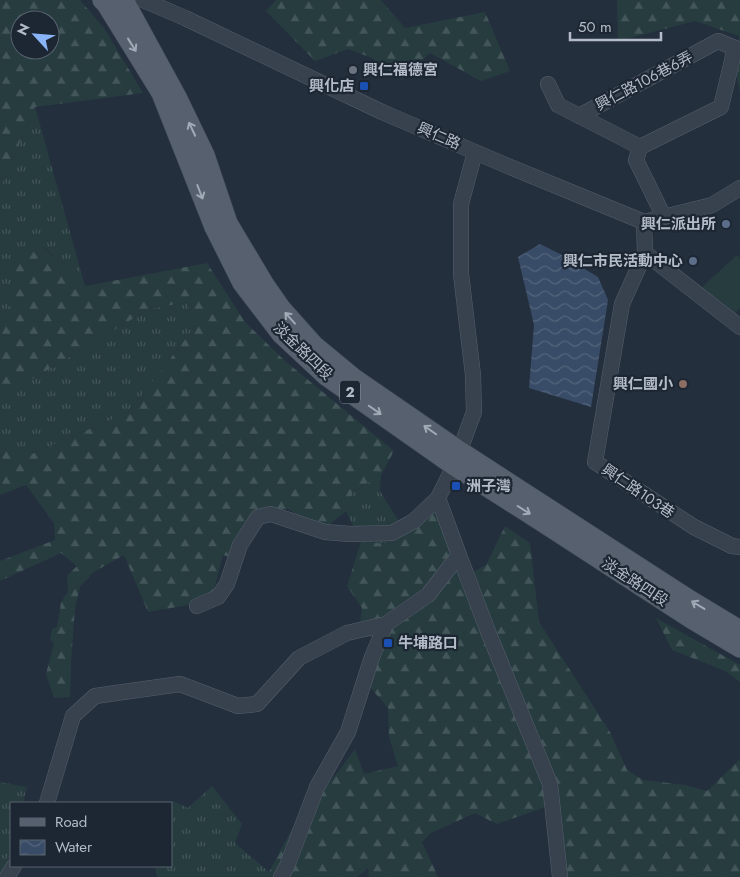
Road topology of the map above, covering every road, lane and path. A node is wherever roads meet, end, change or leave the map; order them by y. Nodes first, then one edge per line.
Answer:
1 (143, 0) edge
2 (110, 1) edge
3 (548, 84) dead end
4 (579, 116) junction
5 (640, 147) junction
6 (475, 152) junction
7 (740, 188) edge
8 (664, 217) junction
9 (644, 222) junction
10 (644, 253) junction
11 (740, 327) edge
12 (457, 458) junction
13 (438, 498) junction
14 (740, 547) edge
15 (459, 554) junction
16 (197, 606) dead end
17 (386, 624) junction
18 (740, 630) edge
19 (740, 648) edge
20 (47, 802) edge
21 (281, 877) edge
22 (560, 877) edge

1 - 6 street, 興仁路
2 - 12 main road, 淡金路四段 / 2
3 - 4 street
4 - 5 street
4 - 5 street, 興仁路106巷6弄
5 - 8 street
6 - 9 street, 興仁路
6 - 12 street
7 - 8 street
8 - 9 street
9 - 10 street
10 - 11 street
10 - 14 street, 興仁路103巷
12 - 13 street
18 -> 12 main road, 淡金路四段 / 2
12 -> 19 main road, 淡金路四段 / 2
13 - 15 street
13 - 16 street
15 - 17 street
15 - 22 street
17 - 20 street
17 - 21 street

